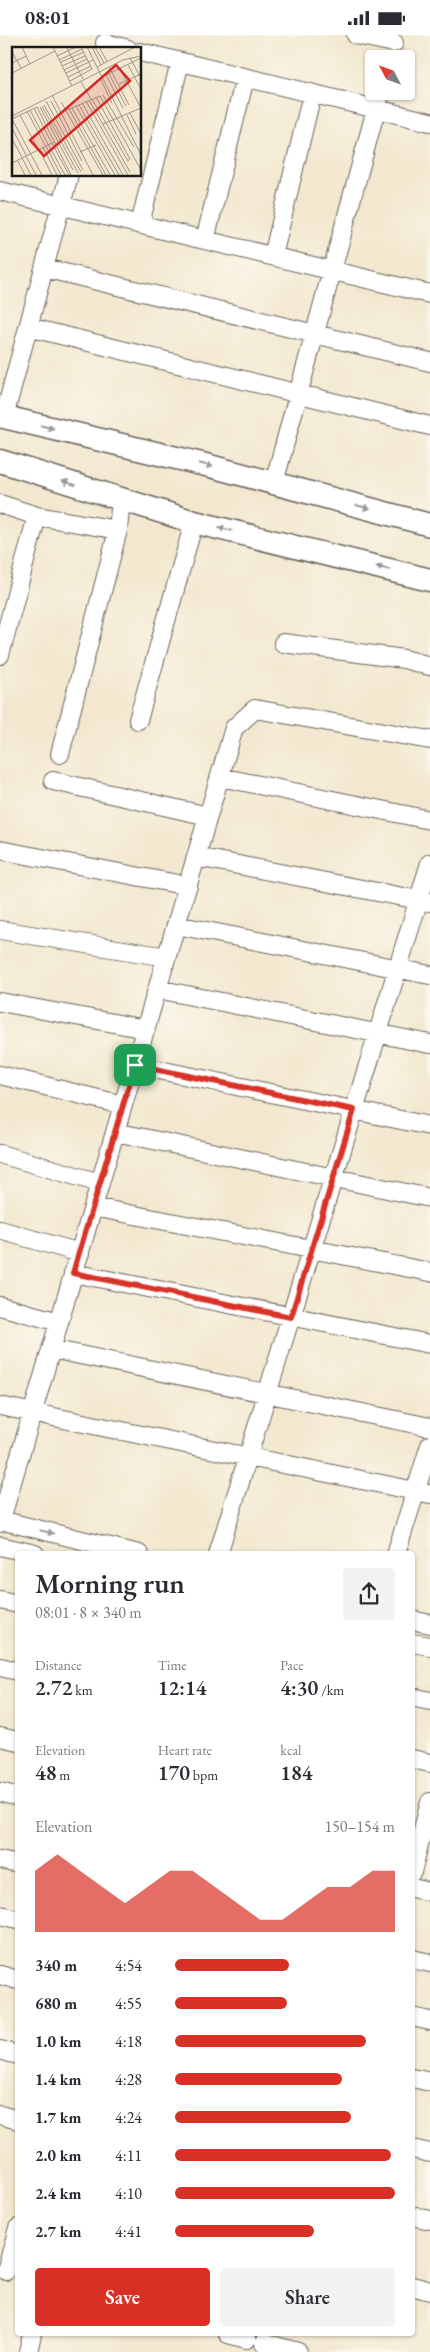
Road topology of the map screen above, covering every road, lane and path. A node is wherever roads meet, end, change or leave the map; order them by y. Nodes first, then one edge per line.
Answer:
1 (356, 35) edge
2 (105, 42) edge
3 (394, 46) edge
4 (121, 47) edge
5 (141, 52) edge
6 (180, 62) junction
7 (245, 78) junction
8 (312, 94) junction
9 (379, 100) edge
10 (376, 110) junction
11 (430, 122) edge
12 (69, 176) edge
13 (0, 191) edge
14 (61, 205) junction
15 (140, 224) junction
16 (206, 240) junction
17 (273, 256) junction
18 (44, 268) junction
19 (332, 270) junction
20 (430, 294) edge
21 (28, 327) junction
22 (315, 334) junction
23 (430, 362) edge
24 (299, 395) junction
25 (2, 417) edge
26 (430, 426) edge
27 (0, 461) edge
28 (274, 483) junction
29 (121, 499) junction
30 (0, 504) edge
31 (37, 516) junction
32 (194, 522) junction
33 (430, 525) edge
34 (118, 530) junction
35 (430, 580) edge
36 (283, 643) dead end
37 (0, 655) edge
38 (430, 665) edge
39 (138, 720) dead end
40 (430, 740) edge
41 (60, 754) dead end
42 (220, 777) junction
43 (53, 781) dead end
44 (208, 816) junction
45 (430, 820) edge
46 (0, 850) edge
47 (196, 857) junction
48 (430, 863) edge
49 (188, 886) junction
50 (424, 901) edge
51 (176, 925) junction
52 (0, 930) edge
53 (167, 957) junction
54 (398, 968) junction
55 (430, 975) edge
56 (157, 989) junction
57 (0, 1002) edge
58 (146, 1029) junction
59 (378, 1034) junction
60 (430, 1044) edge
61 (135, 1065) junction
62 (0, 1075) edge
63 (123, 1105) junction
64 (354, 1110) junction
65 (430, 1126) edge
66 (115, 1132) junction
67 (0, 1154) edge
68 (334, 1178) junction
69 (100, 1183) junction
70 (430, 1198) edge
71 (93, 1207) junction
72 (0, 1230) edge
73 (312, 1249) junction
74 (80, 1253) junction
75 (430, 1271) edge
76 (73, 1273) junction
77 (0, 1306) edge
78 (291, 1317) junction
79 (59, 1322) junction
80 (430, 1344) edge
81 (51, 1349) junction
82 (268, 1393) junction
83 (0, 1406) edge
84 (32, 1413) junction
85 (430, 1427) edge
86 (430, 1445) edge
87 (248, 1457) junction
88 (423, 1493) edge
89 (0, 1521) edge
90 (0, 1545) edge
91 (23, 1551) edge
92 (126, 1551) edge
93 (219, 1551) edge
94 (397, 1551) edge
95 (0, 1600) edge
96 (15, 1603) edge
97 (415, 1621) edge
98 (430, 1624) edge
99 (415, 1644) edge
100 (430, 1646) edge
101 (0, 1667) edge
102 (15, 1670) edge
103 (415, 1698) edge
104 (430, 1701) edge
105 (0, 1737) edge
106 (15, 1740) edge
107 (415, 1760) edge
108 (430, 1763) edge
109 (0, 1793) edge
110 (15, 1796) edge
111 (430, 1802) edge
112 (422, 1829) edge
113 (415, 1858) edge
114 (0, 1860) edge
115 (15, 1863) edge
116 (415, 1889) edge
117 (430, 1892) edge
118 (0, 1915) edge
119 (15, 1918) edge
120 (415, 1960) edge
121 (430, 1963) edge
122 (0, 1975) edge
123 (15, 1979) edge
124 (415, 2018) edge
125 (430, 2021) edge
126 (0, 2050) edge
127 (15, 2054) edge
128 (415, 2078) edge
129 (430, 2082) edge
130 (0, 2115) edge
131 (15, 2119) edge
132 (415, 2150) edge
133 (430, 2153) edge
134 (415, 2217) edge
135 (430, 2220) edge
136 (15, 2241) edge
137 (8, 2272) edge
138 (415, 2288) edge
139 (430, 2291) edge
140 (32, 2336) edge
141 (235, 2336) edge
142 (255, 2342) edge
143 (28, 2352) edge
144 (298, 2352) edge

1 - 3 street
2 - 4 street
5 - 6 street
6 - 7 street
6 - 15 street
7 - 8 street
7 - 16 street
8 - 10 street
8 - 17 street
9 - 10 street
10 - 11 street
10 - 19 street
12 - 14 street
13 - 14 street
14 - 15 street
14 - 18 street
15 - 16 street
16 - 17 street
17 - 19 street
18 - 21 street
18 - 22 street
19 - 20 street
19 - 22 street
21 - 24 street
21 - 25 street
22 - 23 street
22 - 24 street
24 - 26 street
24 - 28 street
25 -> 28 main road
29 -> 27 main road
28 -> 33 main road
29 - 32 main road
29 - 34 street
30 - 31 street
31 - 34 street
31 - 37 street
35 -> 32 main road
32 - 39 street
34 - 41 street
36 - 38 street
40 - 42 street
42 - 44 street
42 - 45 street
43 - 44 street
44 - 47 street
46 - 49 street
47 - 49 street
47 - 50 street
48 - 50 street
49 - 51 street
50 - 54 street
51 - 53 street
51 - 54 street
52 - 53 street
53 - 56 street
54 - 55 street
54 - 59 street
56 - 58 street
56 - 59 street
57 - 58 street
58 - 61 street
59 - 60 street
59 - 64 street
61 - 63 street
61 - 64 street
62 - 63 street
63 - 66 street
64 - 65 street
64 - 68 street
66 - 68 street
66 - 69 street
67 - 69 street
68 - 70 street
68 - 73 street
69 - 71 street
71 - 73 street
71 - 74 street
72 - 74 street
73 - 75 street
73 - 78 street
74 - 76 street
76 - 78 street
76 - 79 street
77 - 79 street
78 - 80 street
78 - 82 street
79 - 81 street
81 - 82 street
81 - 84 street
82 - 85 street
82 - 87 street
83 - 84 street
84 - 87 street
84 - 89 street
86 - 88 street
87 - 88 street
87 - 93 street
88 - 94 street
89 -> 92 street
90 - 91 street
95 - 96 street
97 - 98 street
99 - 100 street
101 - 102 street
103 - 104 street
105 - 106 street
107 - 108 street
109 - 110 street
111 - 112 street
112 - 113 street
114 - 115 street
116 - 117 street
118 - 119 street
120 - 121 street
122 - 123 street
124 - 125 street
126 - 127 street
128 - 129 street
130 - 131 street
132 - 133 street
134 - 135 street
136 - 137 street
138 - 139 street
140 - 143 street
141 - 142 street
142 - 144 street

